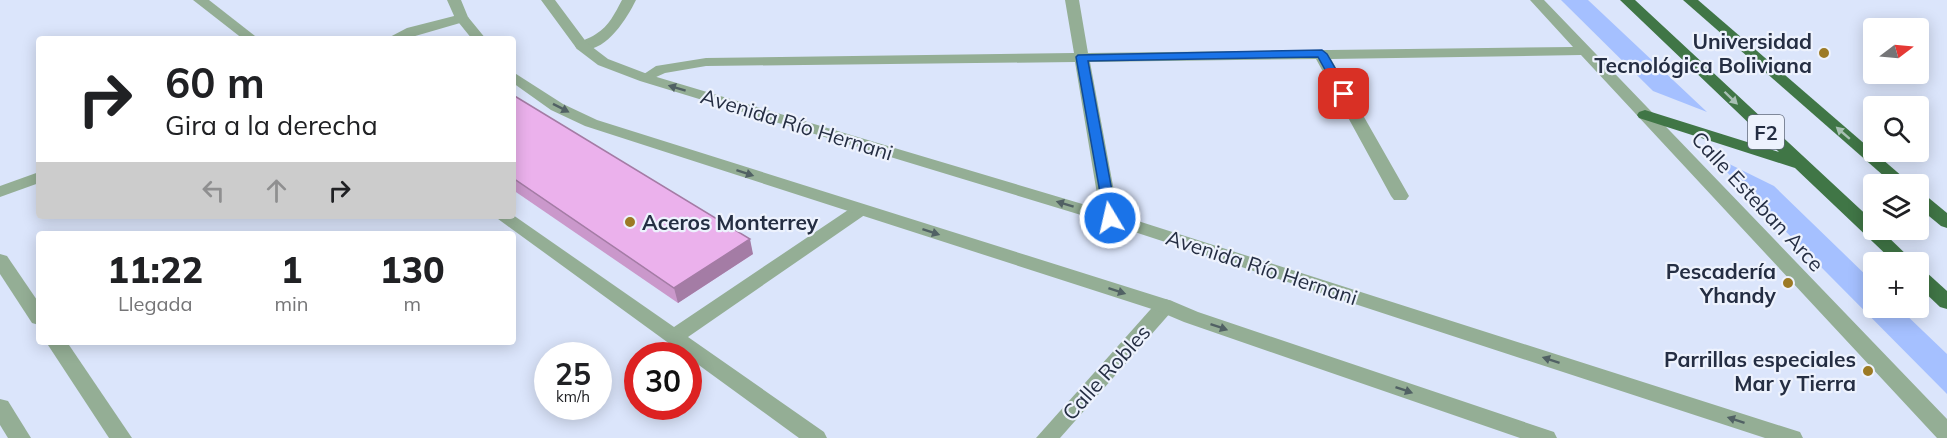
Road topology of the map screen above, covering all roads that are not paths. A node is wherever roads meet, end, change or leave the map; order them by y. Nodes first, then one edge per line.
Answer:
1 (200, 0) edge
2 (454, 0) edge
3 (548, 0) edge
4 (629, 0) edge
5 (1072, 0) edge
6 (1537, 0) edge
7 (1627, 0) edge
8 (1690, 0) edge
9 (462, 18) junction
10 (248, 36) edge
11 (400, 36) edge
12 (477, 36) edge
13 (582, 46) junction
14 (1585, 51) junction
15 (1322, 54) junction
16 (1082, 57) junction
17 (516, 78) edge
18 (645, 78) junction
19 (1645, 115) junction
20 (1800, 165) junction
21 (1891, 174) edge
22 (36, 178) edge
23 (0, 192) edge
24 (1400, 196) dead end
25 (1929, 207) edge
26 (860, 210) junction
27 (1110, 218) junction
28 (506, 219) edge
29 (1947, 222) edge
30 (1894, 252) edge
31 (0, 260) edge
32 (1929, 285) edge
33 (1947, 302) edge
34 (1165, 306) junction
35 (36, 314) edge
36 (675, 336) junction
37 (58, 345) edge
38 (0, 407) edge
39 (1947, 434) edge
40 (11, 435) edge
41 (121, 438) edge
42 (816, 438) edge
43 (1047, 438) edge
44 (1546, 438) edge
45 (1792, 438) edge

1 - 10 street
2 - 9 street
3 - 13 street, Avenida Río Hernani
4 - 13 street
5 - 16 street
6 - 14 street, Calle Esteban Arce
7 -> 20 highway, F2
21 -> 8 highway, F2
9 - 11 street
9 - 12 street
13 - 18 street, Avenida Río Hernani
14 - 15 street
14 - 19 street, Calle Esteban Arce
15 - 16 street
15 - 24 street
16 - 18 street
16 - 27 street
17 -> 26 street
27 -> 18 street, Avenida Río Hernani
19 - 20 highway
19 - 39 street, Calle Esteban Arce
20 - 30 highway, F2
22 - 23 street
25 - 29 highway
26 -> 34 street
26 - 36 street
45 -> 27 street, Avenida Río Hernani
28 - 36 street
31 - 35 street
32 - 33 highway
34 - 43 street, Calle Robles
34 -> 44 street
36 - 42 street
37 - 41 street
38 - 40 street

